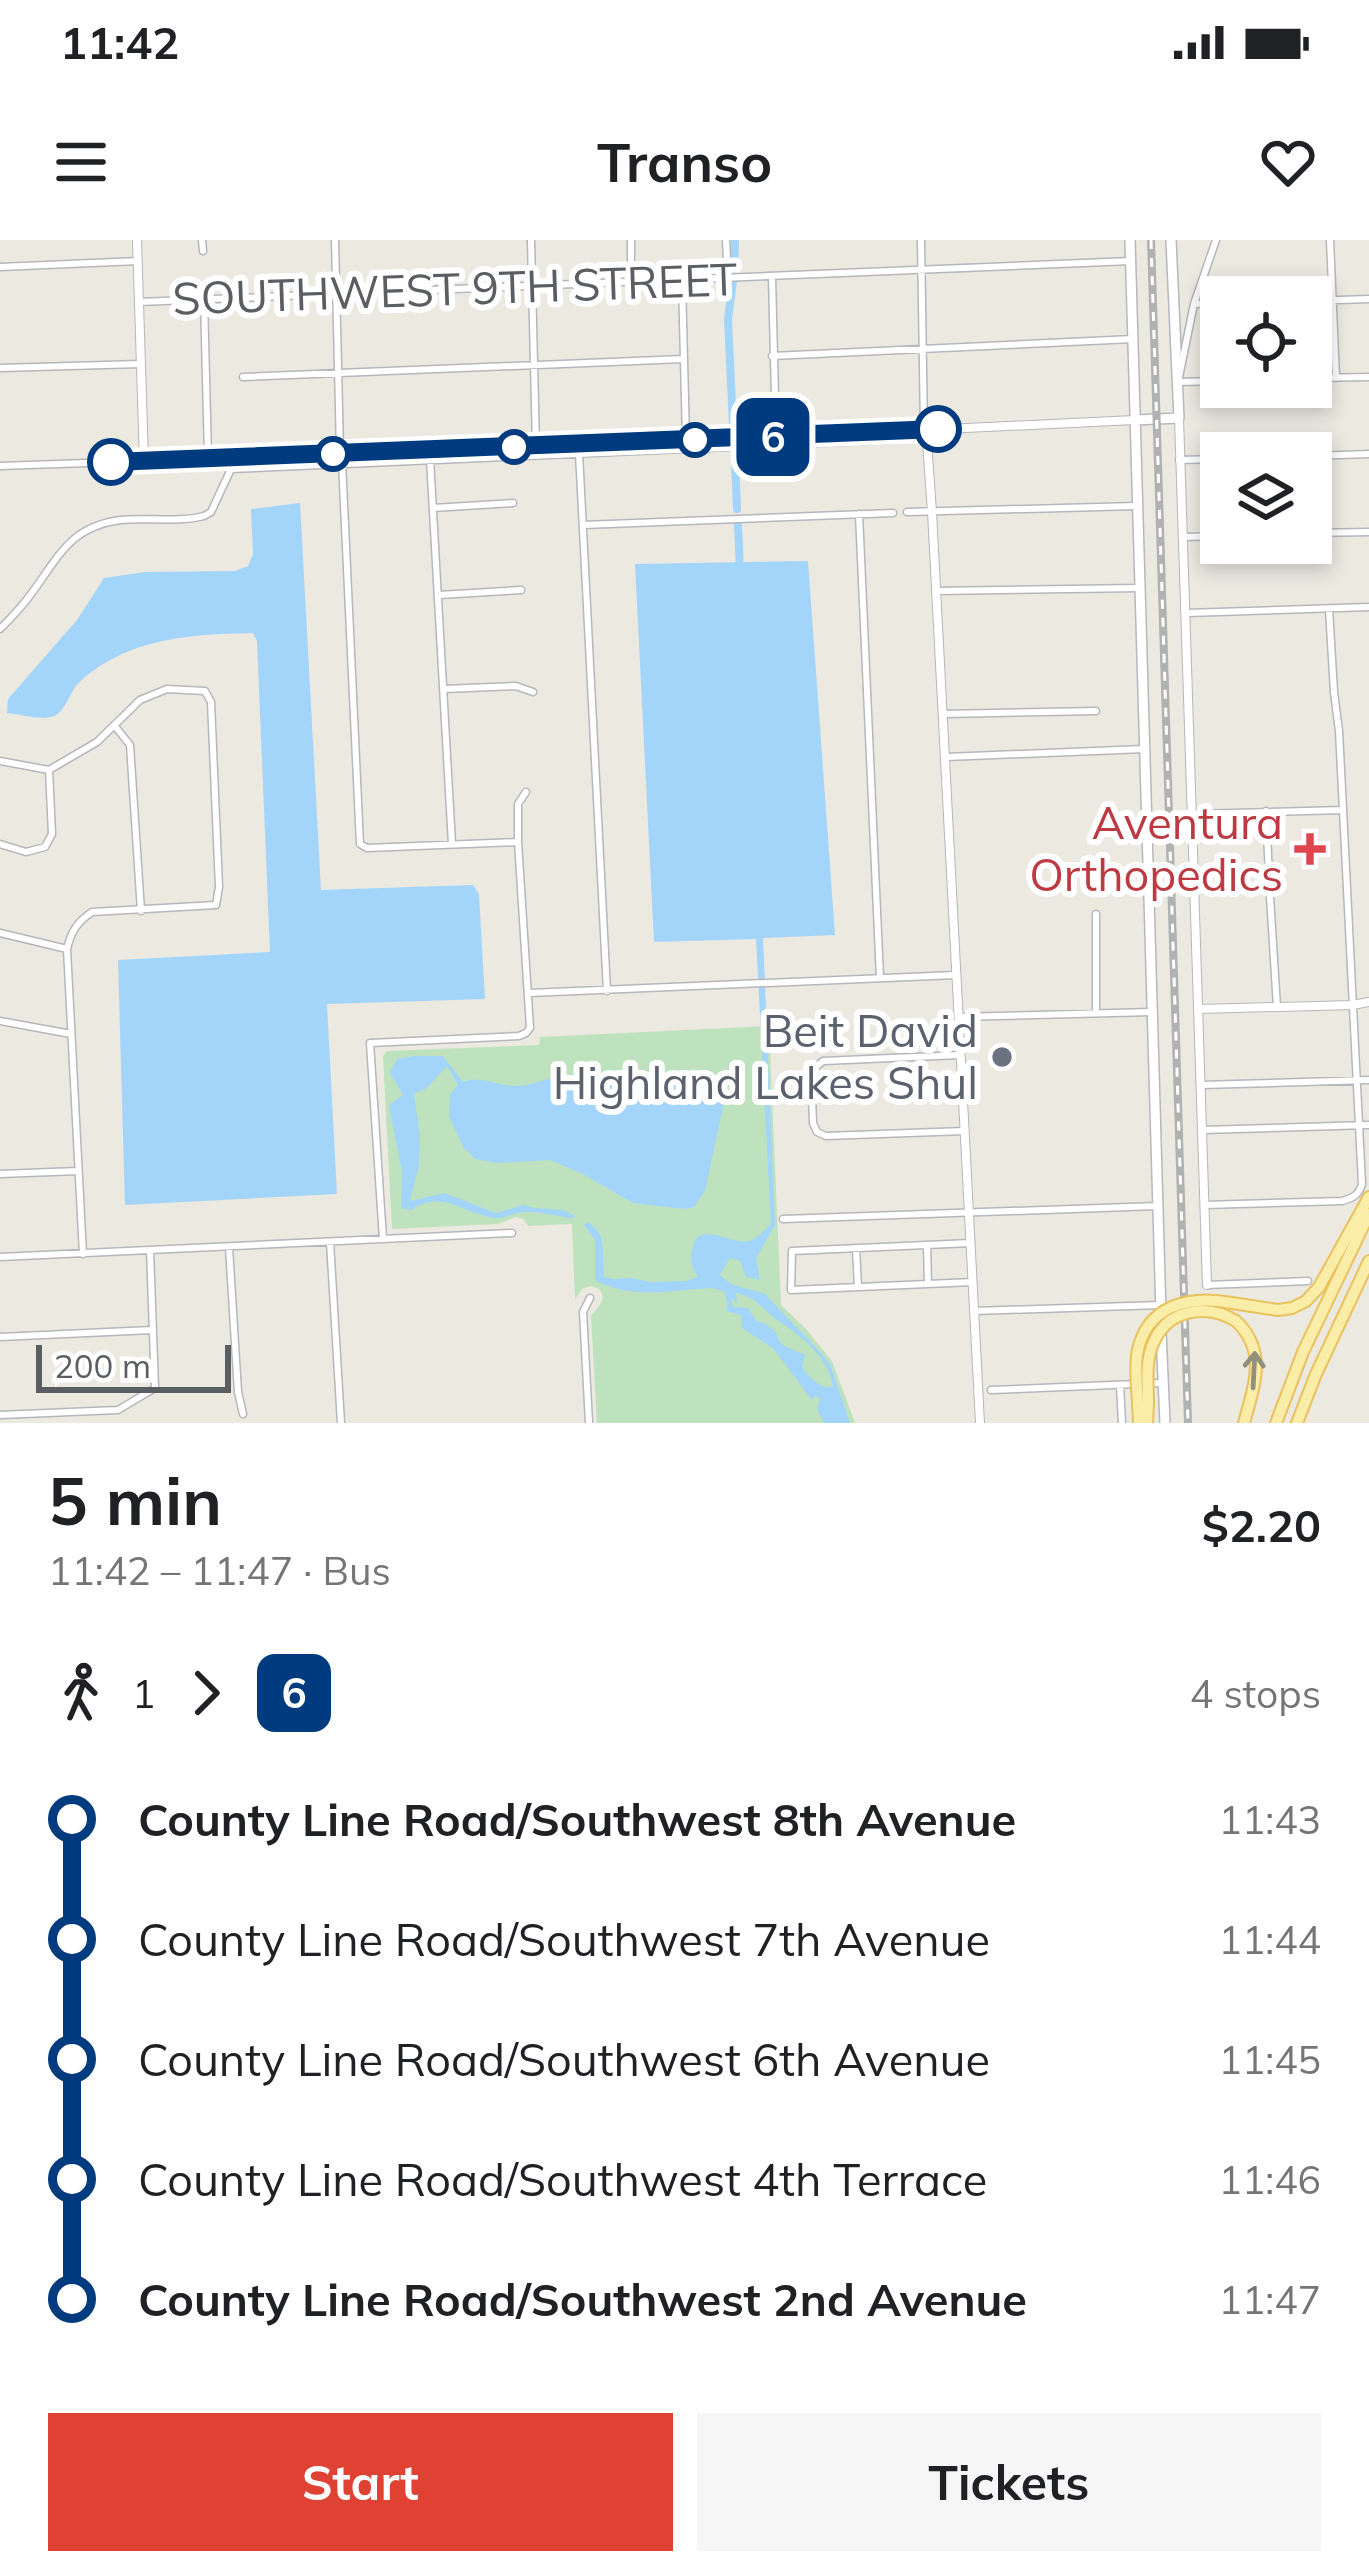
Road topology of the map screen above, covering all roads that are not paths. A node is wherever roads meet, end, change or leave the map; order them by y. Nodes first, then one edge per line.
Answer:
1 (137, 240) edge
2 (202, 240) edge
3 (335, 240) edge
4 (531, 240) edge
5 (631, 240) edge
6 (726, 240) edge
7 (921, 240) edge
8 (1130, 240) edge
9 (1171, 240) edge
10 (1216, 240) edge
11 (1330, 240) edge
12 (202, 251) dead end
13 (138, 261) junction
14 (1131, 261) junction
15 (0, 267) edge
16 (920, 268) junction
17 (1331, 276) edge
18 (772, 277) junction
19 (728, 278) junction
20 (682, 280) junction
21 (632, 281) junction
22 (532, 285) junction
23 (337, 293) junction
24 (204, 299) junction
25 (1369, 299) edge
26 (1332, 300) edge
27 (139, 302) junction
28 (1194, 304) junction
29 (1200, 304) edge
30 (1332, 316) edge
31 (1133, 339) junction
32 (922, 348) junction
33 (772, 356) junction
34 (683, 359) junction
35 (140, 364) junction
36 (534, 364) junction
37 (0, 368) edge
38 (337, 372) junction
39 (243, 376) dead end
40 (1369, 377) edge
41 (1332, 378) edge
42 (1336, 378) junction
43 (1200, 381) edge
44 (1178, 382) junction
45 (1179, 418) junction
46 (1135, 420) junction
47 (924, 430) junction
48 (776, 437) junction
49 (686, 440) junction
50 (889, 440) dead end
51 (536, 446) junction
52 (579, 453) junction
53 (1369, 454) edge
54 (1332, 455) edge
55 (341, 458) junction
56 (430, 458) junction
57 (208, 459) junction
58 (1180, 460) junction
59 (1200, 460) edge
60 (144, 461) junction
61 (0, 466) edge
62 (513, 503) dead end
63 (1136, 506) junction
64 (433, 508) junction
65 (907, 512) dead end
66 (932, 512) junction
67 (893, 513) dead end
68 (859, 514) junction
69 (583, 525) junction
70 (1369, 532) edge
71 (1332, 533) edge
72 (1184, 537) junction
73 (1200, 537) edge
74 (1138, 588) junction
75 (521, 590) dead end
76 (936, 591) junction
77 (439, 596) junction
78 (1369, 607) edge
79 (1329, 609) junction
80 (1187, 614) junction
81 (0, 629) edge
82 (444, 689) junction
83 (533, 692) dead end
84 (1096, 711) dead end
85 (943, 714) junction
86 (114, 724) junction
87 (1144, 749) junction
88 (946, 757) junction
89 (0, 761) edge
90 (49, 770) junction
91 (526, 792) dead end
92 (1343, 810) junction
93 (1266, 811) junction
94 (1194, 814) junction
95 (518, 842) junction
96 (0, 844) edge
97 (452, 844) junction
98 (141, 911) junction
99 (1096, 914) dead end
100 (0, 933) edge
101 (67, 949) junction
102 (956, 975) junction
103 (880, 978) junction
104 (607, 991) junction
105 (529, 993) junction
106 (1353, 1005) junction
107 (1369, 1005) edge
108 (1277, 1007) junction
109 (1198, 1010) junction
110 (1152, 1012) junction
111 (1096, 1013) junction
112 (958, 1017) junction
113 (0, 1021) edge
114 (71, 1034) junction
115 (960, 1055) junction
116 (1357, 1080) junction
117 (1369, 1080) edge
118 (1201, 1085) junction
119 (1369, 1125) edge
120 (1359, 1126) junction
121 (1202, 1130) junction
122 (964, 1131) junction
123 (78, 1171) junction
124 (0, 1174) edge
125 (1364, 1194) edge
126 (1204, 1205) junction
127 (1158, 1206) junction
128 (969, 1211) junction
129 (1369, 1214) edge
130 (783, 1219) dead end
131 (512, 1233) dead end
132 (383, 1239) junction
133 (330, 1242) junction
134 (970, 1243) junction
135 (927, 1245) junction
136 (229, 1247) junction
137 (856, 1247) junction
138 (150, 1250) junction
139 (83, 1253) junction
140 (0, 1257) edge
141 (1369, 1261) edge
142 (1308, 1281) dead end
143 (973, 1282) junction
144 (928, 1284) junction
145 (1207, 1285) joint
146 (858, 1287) junction
147 (590, 1298) dead end
148 (1326, 1304) junction
149 (1161, 1305) junction
150 (974, 1312) junction
151 (152, 1330) junction
152 (0, 1337) edge
153 (1325, 1354) junction
154 (1163, 1383) junction
155 (1120, 1385) junction
156 (991, 1390) dead end
157 (1143, 1403) junction
158 (243, 1414) dead end
159 (0, 1415) edge
160 (341, 1423) edge
161 (590, 1423) edge
162 (980, 1423) edge
163 (1122, 1423) edge
164 (1143, 1423) edge
165 (1165, 1423) edge
166 (1244, 1423) edge
167 (1276, 1423) edge
168 (1297, 1423) edge

1 - 13 street
2 - 12 street
3 - 23 street
4 - 22 street
5 - 21 street
6 - 19 street
7 - 16 street
8 - 14 main road
9 - 44 main road
10 - 28 street
11 - 17 street
13 - 15 street, SOUTHWEST 9TH STREET
13 - 27 street
14 - 16 street, SOUTHWEST 9TH STREET
14 - 31 main road
16 - 18 street, SOUTHWEST 9TH STREET
16 - 32 street
18 - 19 street, SOUTHWEST 9TH STREET
18 - 33 street
19 - 20 street, SOUTHWEST 9TH STREET
20 - 21 street, SOUTHWEST 9TH STREET
20 - 34 street
21 - 22 street, SOUTHWEST 9TH STREET
22 - 23 street, SOUTHWEST 9TH STREET
22 - 36 street
23 - 24 street, SOUTHWEST 9TH STREET
23 - 38 street
24 - 27 street, SOUTHWEST 9TH STREET
24 - 57 street
25 - 26 street
27 - 35 street
28 - 29 street
28 - 44 street
30 - 42 street
31 - 32 street
31 - 46 main road
32 - 33 street
32 - 47 street
33 - 48 street
34 - 36 street
34 - 49 street
35 - 37 street
35 - 60 street
36 - 38 street
36 - 51 street
38 - 39 street
38 - 55 street
40 - 42 street
41 - 42 street
43 - 44 street
44 - 45 main road
45 - 46 main road
45 - 58 street
46 - 47 street
46 - 63 main road
47 - 48 street
47 - 66 street
48 - 49 street
49 - 51 street
50 - 52 street
51 - 55 street
52 - 56 street
52 - 69 street
53 - 54 street
55 - 56 street
55 - 57 street
55 - 81 street
55 - 97 street
56 - 64 street
57 - 60 street
58 - 59 street
58 - 72 street
60 - 61 street
62 - 64 street
63 - 66 street
63 - 74 main road
64 - 77 street
65 - 66 street
66 - 76 street
67 - 68 street
68 - 69 street
68 - 103 street
69 - 104 street
70 - 71 street
72 - 73 street
72 - 80 street
74 - 76 street
74 - 87 main road
75 - 77 street
76 - 85 street
77 - 82 street
78 - 79 street
79 - 80 street
79 - 92 street
80 - 94 street
82 - 83 street
82 - 97 street
84 - 85 street
85 - 88 street
86 - 90 street
86 - 98 street
86 - 98 street
87 - 88 street
87 - 110 main road
88 - 102 street
89 - 90 street
90 - 96 street
91 - 95 street
92 - 93 street
92 - 106 street
93 - 94 street
93 - 108 street
94 - 109 street
95 - 97 street
95 - 105 street
98 - 101 street
99 - 111 street
100 - 101 street
101 - 114 street
102 - 103 street
102 - 112 street
103 - 104 street
104 - 105 street
105 - 132 street
106 - 107 street
106 - 108 street
106 - 116 street
108 - 109 street
109 - 118 street
110 - 111 street
110 - 127 main road
111 - 112 street
112 - 115 street
113 - 114 street
114 - 123 street
115 - 122 street
115 - 122 street
116 - 117 street
116 - 118 street
116 - 120 street
118 - 121 street
119 - 120 street
120 - 121 street
120 - 125 street
121 - 126 street
122 - 128 street
123 - 124 street
123 - 139 street
125 - 126 street
125 - 157 main road, bridge
126 - 145 street
127 - 128 street
127 - 149 main road
128 - 130 street
128 - 134 street
129 - 148 main road
131 - 132 street
132 - 133 street
133 - 136 street
133 - 160 street
134 - 135 street
134 - 143 street
135 - 137 street
135 - 144 street
136 - 138 street
136 - 158 street
137 - 146 street
137 - 146 street
138 - 139 street
138 - 151 street
139 - 140 street
141 - 153 main road
142 - 145 street
143 - 144 street
143 - 150 street
144 - 146 street
147 - 161 street
148 - 153 main road
148 - 167 main road
149 - 150 street
149 - 154 main road
150 - 162 street
151 - 152 street
151 - 159 street
153 - 168 main road
154 - 155 street
154 - 165 main road
155 - 156 street
155 - 163 street
157 - 164 main road
166 -> 157 main road, bridge

